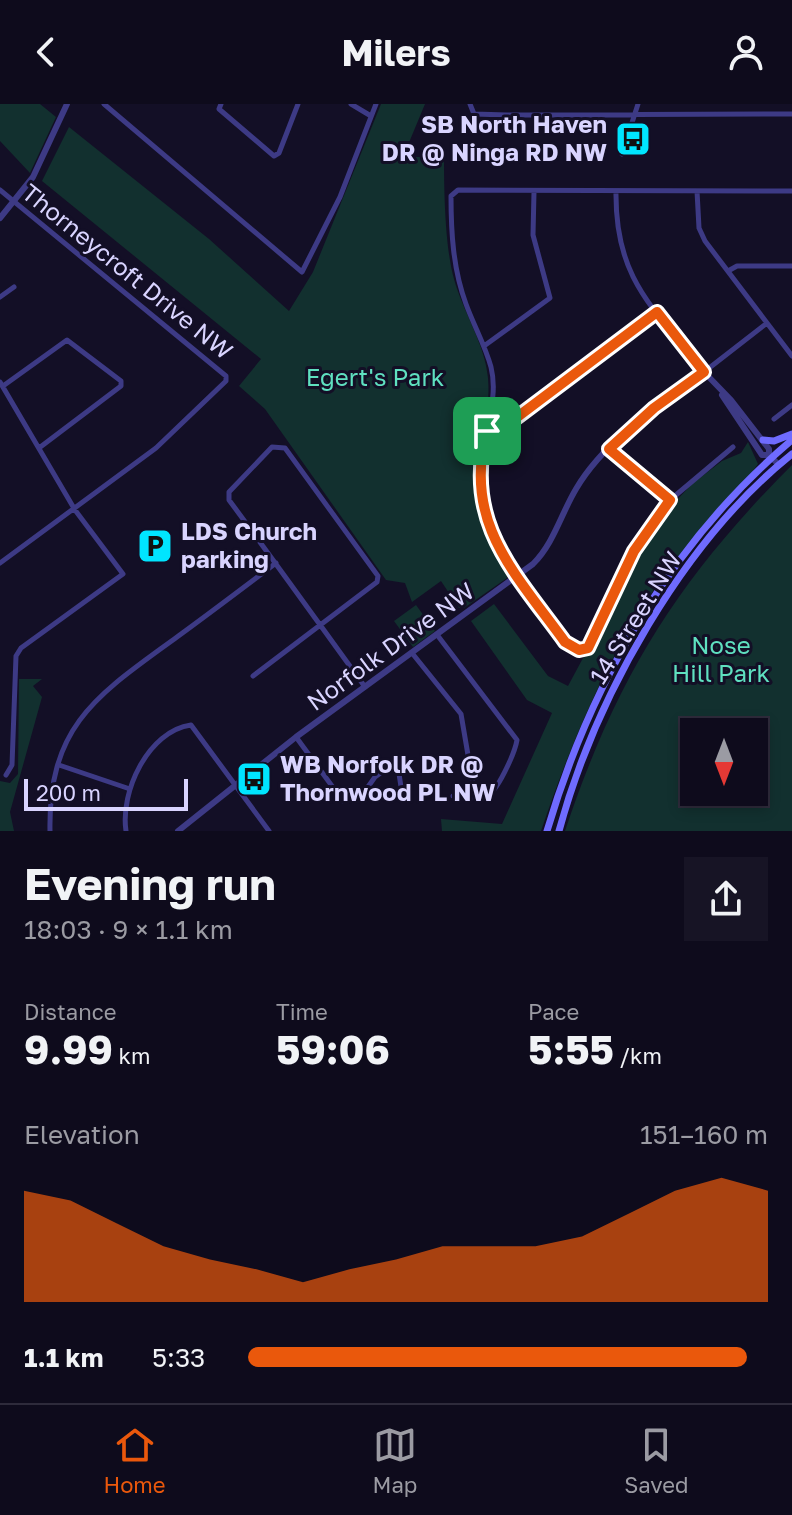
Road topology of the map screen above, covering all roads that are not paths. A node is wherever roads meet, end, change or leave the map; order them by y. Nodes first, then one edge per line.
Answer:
1 (67, 104) edge
2 (104, 104) edge
3 (221, 104) edge
4 (298, 104) edge
5 (351, 104) edge
6 (376, 104) edge
7 (470, 104) edge
8 (553, 104) edge
9 (638, 104) edge
10 (792, 114) edge
11 (549, 115) junction
12 (634, 115) junction
13 (371, 116) junction
14 (622, 154) dead end
15 (0, 190) edge
16 (697, 191) junction
17 (792, 191) edge
18 (534, 192) junction
19 (616, 192) junction
20 (14, 204) junction
21 (0, 218) edge
22 (792, 266) edge
23 (728, 271) junction
24 (14, 287) dead end
25 (0, 297) edge
26 (657, 312) junction
27 (767, 323) junction
28 (484, 346) junction
29 (792, 356) edge
30 (704, 372) junction
31 (1, 384) edge
32 (721, 392) junction
33 (792, 405) edge
34 (774, 419) dead end
35 (487, 431) junction
36 (792, 437) edge
37 (763, 440) junction
38 (733, 447) dead end
39 (39, 448) junction
40 (609, 449) junction
41 (792, 454) edge
42 (771, 457) junction
43 (779, 465) junction
44 (670, 500) junction
45 (75, 510) junction
46 (0, 563) edge
47 (276, 563) junction
48 (518, 577) junction
49 (321, 626) junction
50 (438, 636) junction
51 (412, 653) junction
52 (253, 676) dead end
53 (365, 687) junction
54 (296, 737) junction
55 (59, 765) junction
56 (6, 775) dead end
57 (235, 784) junction
58 (127, 788) junction
59 (365, 791) junction
60 (453, 796) dead end
61 (475, 796) junction
62 (50, 831) edge
63 (126, 831) edge
64 (178, 831) edge
65 (269, 831) edge
66 (545, 831) edge
67 (559, 831) edge

1 - 20 street
2 - 13 street
3 - 4 street
5 - 13 street
6 - 13 street
7 - 11 street
8 - 11 street
9 - 12 street
10 - 12 street
11 - 12 street
12 - 14 street
15 - 20 street, Thorneycroft Drive NW
16 - 17 street
16 - 19 street
16 - 23 street
18 - 19 street
18 - 28 street
18 - 28 street
19 - 26 street
20 - 21 street
20 - 45 street, Thorneycroft Drive NW
22 - 23 street
23 - 27 street
24 - 25 street
26 - 30 street
26 - 35 street
27 - 29 street
27 - 30 street
28 - 35 street
30 - 32 street
30 - 40 street, Norfolk Drive NW
31 - 39 street
31 - 39 street
32 - 37 street
32 - 42 street
33 - 34 street
35 - 48 street
36 - 37 main road
36 - 42 main road, 14 Street NW
37 - 42 street
38 - 44 street
39 - 45 street
40 - 44 street
40 - 48 street, Norfolk Drive NW
41 - 43 main road, 14 Street NW
42 - 43 street
42 - 66 main road, 14 Street NW
43 - 67 main road, 14 Street NW
44 - 48 street
45 - 46 street, Thorneycroft Drive NW
45 - 56 street
47 - 49 street
47 - 49 street
47 - 55 street
48 - 50 street, Norfolk Drive NW
49 - 52 street
49 - 53 street
50 - 51 street, Norfolk Drive NW
50 - 61 street
51 - 53 street, Norfolk Drive NW
51 - 61 street
53 - 54 street, Norfolk Drive NW
54 - 57 street, Norfolk Drive NW
54 - 59 street
55 - 58 street
55 - 62 street
57 - 58 street
57 - 64 street, Norfolk Drive NW
57 - 65 street
58 - 63 street
59 - 59 street
60 - 61 street

